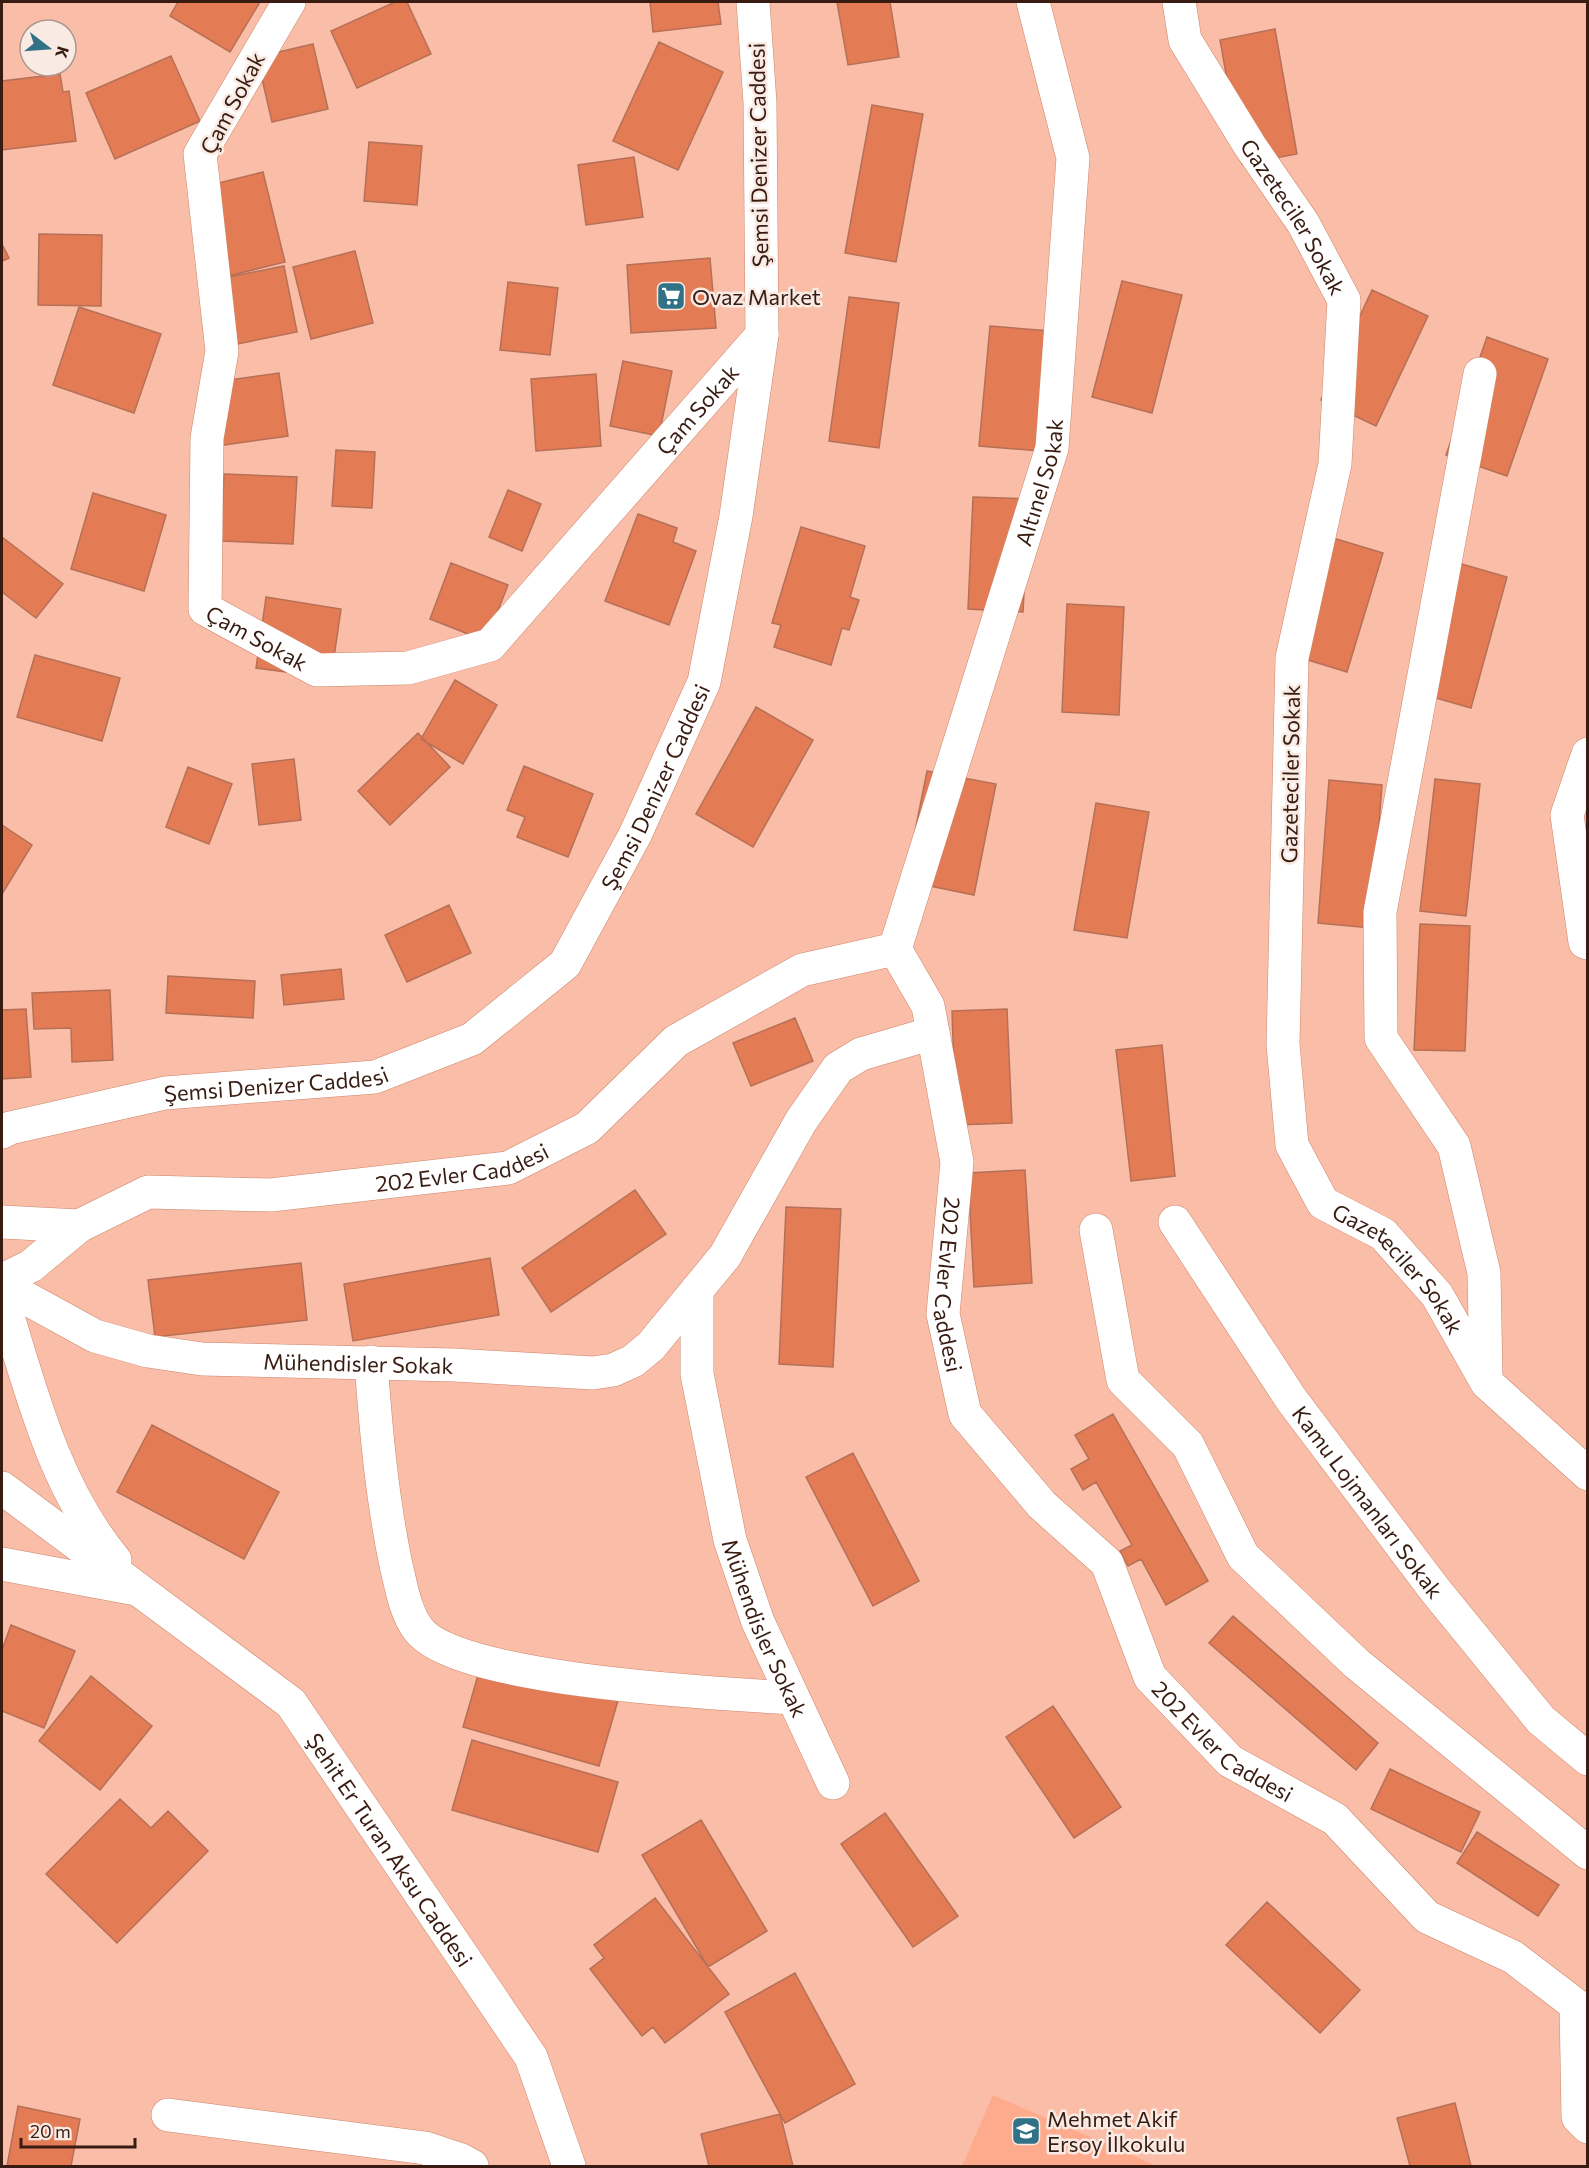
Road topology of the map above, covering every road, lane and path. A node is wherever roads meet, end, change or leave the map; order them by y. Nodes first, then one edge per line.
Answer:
1 (289, 2) edge
2 (753, 2) edge
3 (1033, 2) edge
4 (1179, 2) edge
5 (762, 335) junction
6 (1480, 374) dead end
7 (1587, 754) edge
8 (1587, 943) edge
9 (895, 949) junction
10 (933, 1033) junction
11 (4, 1133) edge
12 (2, 1222) edge
13 (1175, 1222) dead end
14 (79, 1226) junction
15 (1096, 1230) dead end
16 (2, 1280) edge
17 (2, 1285) edge
18 (697, 1290) junction
19 (2, 1297) edge
20 (371, 1362) junction
21 (1487, 1383) junction
22 (1587, 1474) edge
23 (2, 1488) edge
24 (2, 1564) edge
25 (139, 1589) junction
26 (793, 1698) junction
27 (1587, 1760) edge
28 (832, 1783) dead end
29 (1587, 1853) edge
30 (1584, 2114) edge
31 (168, 2115) dead end
32 (472, 2166) edge
33 (569, 2166) edge

1 - 5 street, Çam Sokak
2 - 5 street, Şemsi Denizer Caddesi
3 - 9 street, Altınel Sokak
4 - 21 street, Gazeteciler Sokak
5 - 11 street, Şemsi Denizer Caddesi
6 - 21 street
7 - 8 street
9 - 10 street, 202 Evler Caddesi
9 - 14 street, 202 Evler Caddesi
10 - 18 street, Mühendisler Sokak
10 - 30 street, 202 Evler Caddesi
12 - 14 street, 202 Evler Caddesi
13 - 27 street, Kamu Lojmanları Sokak
14 - 16 street, 202 Evler Caddesi
15 - 29 street
17 - 20 street, Mühendisler Sokak
18 - 20 street, Mühendisler Sokak
18 - 26 street, Mühendisler Sokak
19 - 25 street, Şehit Er Turan Aksu Caddesi
20 - 26 street
21 - 22 street, Gazeteciler Sokak
23 - 25 street, Şehit Er Turan Aksu Caddesi
24 - 25 street, Şehit Er Turan Aksu Caddesi
25 - 33 street, Şehit Er Turan Aksu Caddesi
26 - 28 street, Mühendisler Sokak
31 - 32 street

